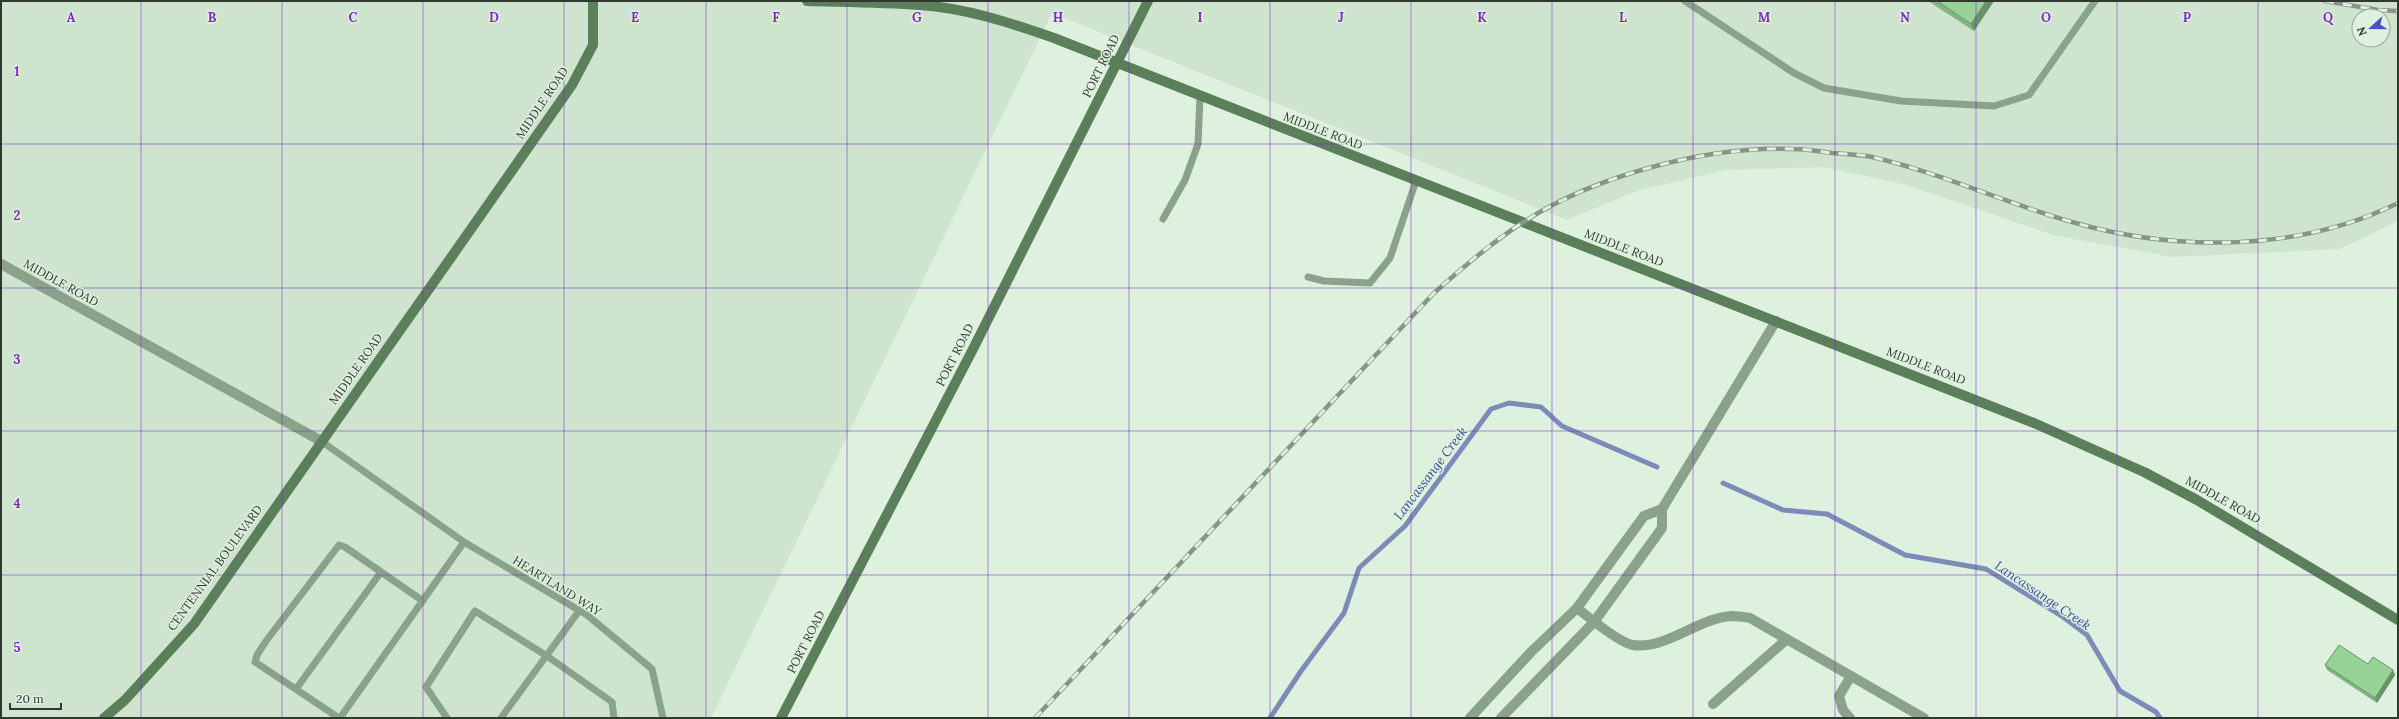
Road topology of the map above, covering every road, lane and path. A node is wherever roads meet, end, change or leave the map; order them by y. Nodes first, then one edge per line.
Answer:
1 (593, 1) edge
2 (806, 1) edge
3 (1148, 1) edge
4 (1685, 1) edge
5 (2094, 1) edge
6 (1116, 64) junction
7 (1200, 97) junction
8 (1416, 181) junction
9 (1163, 219) dead end
10 (1, 264) edge
11 (1308, 277) dead end
12 (1776, 321) junction
13 (321, 441) junction
14 (1662, 509) junction
15 (464, 542) junction
16 (381, 572) junction
17 (423, 601) junction
18 (1577, 608) junction
19 (580, 611) junction
20 (2398, 620) edge
21 (1594, 622) junction
22 (1787, 639) junction
23 (547, 656) junction
24 (1851, 676) junction
25 (296, 689) junction
26 (1712, 704) dead end
27 (104, 718) edge
28 (340, 718) edge
29 (447, 718) edge
30 (501, 718) edge
31 (614, 718) edge
32 (662, 718) edge
33 (781, 718) edge
34 (1470, 718) edge
35 (1501, 718) edge
36 (1850, 718) edge
37 (1924, 718) edge

1 - 13 main road, MIDDLE ROAD
2 - 6 main road, MIDDLE ROAD
3 - 6 main road, PORT ROAD
4 - 5 lane
6 - 7 main road, MIDDLE ROAD
6 - 33 main road, PORT ROAD
7 - 8 main road, MIDDLE ROAD
7 - 9 lane
8 - 11 lane
8 - 12 main road, MIDDLE ROAD
10 - 13 street, MIDDLE ROAD
12 - 14 street
12 - 20 main road, MIDDLE ROAD
13 - 15 lane, HEARTLAND WAY
13 - 27 main road, CENTENNIAL BOULEVARD
14 - 18 street
14 - 21 street
15 - 17 lane
15 - 19 lane, HEARTLAND WAY
16 - 17 lane
16 - 25 lane
16 - 25 lane
17 - 28 lane
18 - 21 street
18 - 34 street
19 - 23 lane
19 - 32 lane, HEARTLAND WAY
21 - 22 street
21 - 35 street
22 - 24 street
22 - 26 street
23 - 29 lane
23 - 30 lane
23 - 31 lane
24 - 36 street
24 - 37 street
25 - 28 lane

